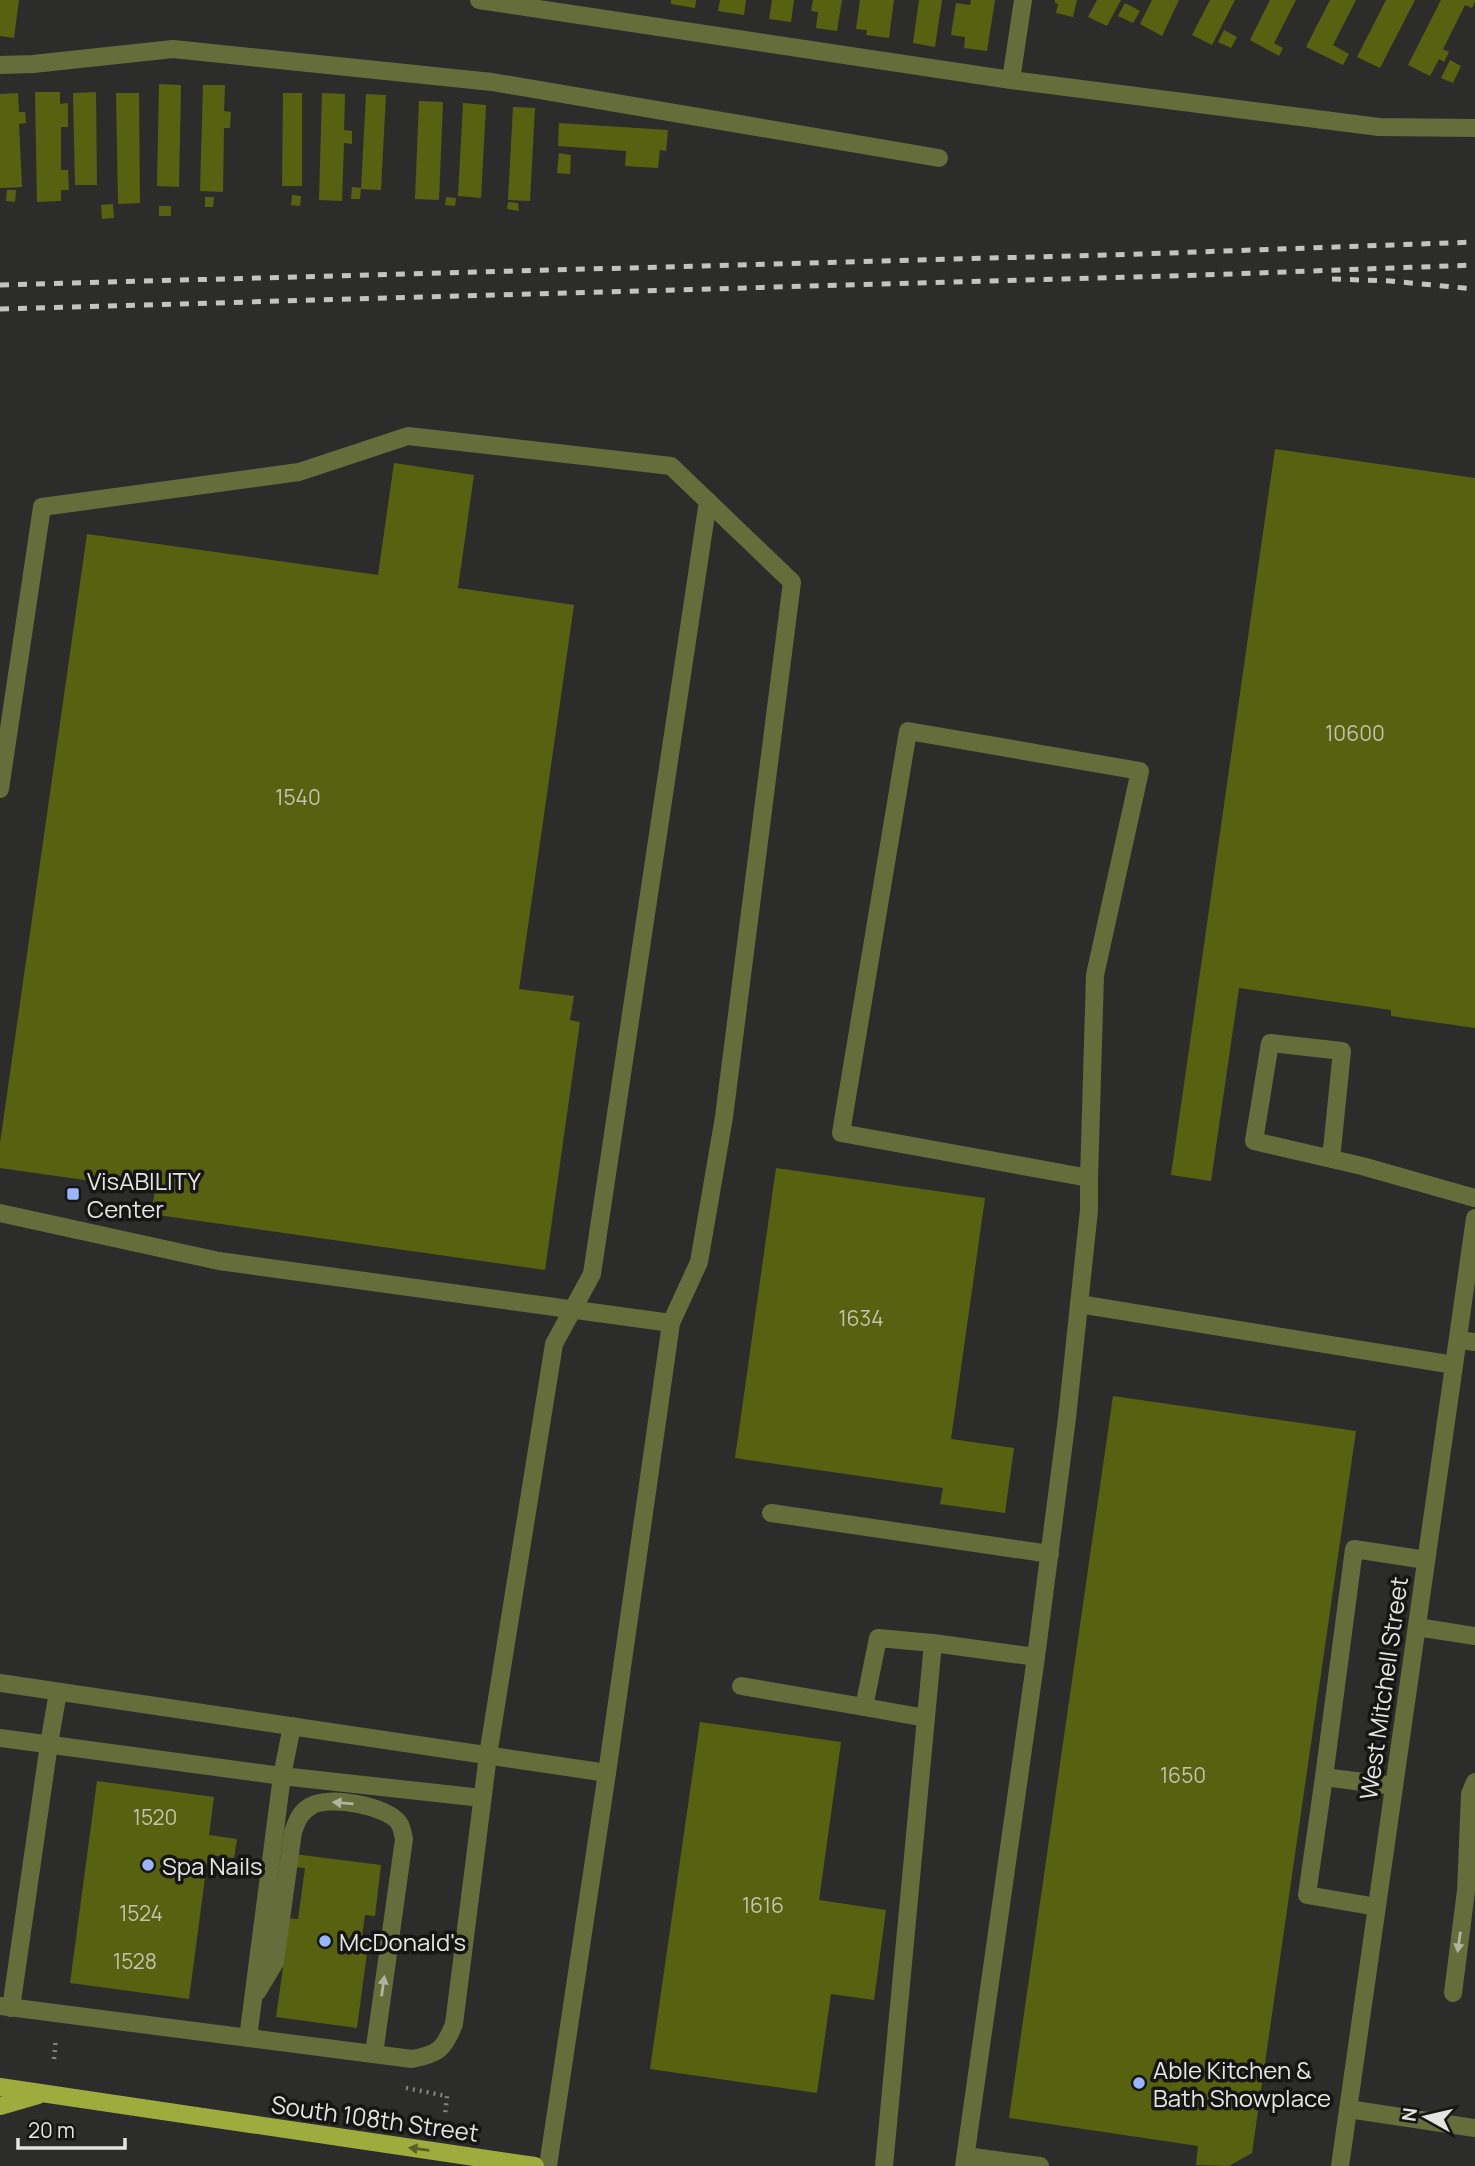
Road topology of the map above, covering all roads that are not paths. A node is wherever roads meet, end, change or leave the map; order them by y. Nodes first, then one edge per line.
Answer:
1 (479, 0) edge
2 (1023, 0) edge
3 (0, 65) edge
4 (1011, 80) junction
5 (1475, 128) edge
6 (939, 158) dead end
7 (708, 501) junction
8 (0, 789) edge
9 (1331, 1159) junction
10 (1090, 1178) junction
11 (1475, 1198) edge
12 (0, 1213) edge
13 (1475, 1218) edge
14 (1079, 1304) junction
15 (571, 1309) junction
16 (671, 1323) junction
17 (1466, 1341) edge
18 (1454, 1366) junction
19 (771, 1513) dead end
20 (1050, 1554) junction
21 (1426, 1560) junction
22 (1417, 1628) junction
23 (1475, 1636) edge
24 (933, 1643) junction
25 (1037, 1657) junction
26 (0, 1683) edge
27 (741, 1686) dead end
28 (58, 1692) junction
29 (864, 1707) junction
30 (926, 1718) junction
31 (292, 1726) junction
32 (0, 1738) edge
33 (49, 1744) junction
34 (488, 1755) junction
35 (607, 1773) junction
36 (282, 1776) junction
37 (1324, 1777) junction
38 (1475, 1782) edge
39 (1394, 1786) junction
40 (482, 1798) junction
41 (1472, 1818) edge
42 (1377, 1907) junction
43 (1452, 1993) dead end
44 (253, 1998) junction
45 (6, 2007) edge
46 (248, 2038) junction
47 (374, 2054) junction
48 (0, 2087) edge
49 (45, 2094) junction
50 (0, 2106) edge
51 (1348, 2109) junction
52 (1475, 2128) edge
53 (965, 2161) edge
54 (535, 2166) edge
55 (548, 2166) edge
56 (884, 2166) edge
57 (1040, 2166) edge
58 (1340, 2166) edge

1 - 4 street
2 - 4 street
3 - 6 street
4 - 5 street
7 - 8 street
7 - 15 street
7 - 16 street
9 - 9 street
9 - 11 street
10 - 10 street
10 - 14 street
12 - 15 street
13 - 17 street, West Mitchell Street
14 - 18 street
14 - 20 street
15 - 16 street
15 - 34 street
16 - 35 street
17 - 18 street, West Mitchell Street
18 - 21 street, West Mitchell Street
19 - 20 street
20 - 25 street
21 - 22 street, West Mitchell Street
21 - 37 street
22 - 23 street
22 - 39 street, West Mitchell Street
24 - 25 street
24 - 29 street
24 - 30 street
25 - 53 street
26 - 28 street
27 - 29 street
28 - 31 street
28 - 33 street
29 - 30 street
30 - 56 street
31 - 34 street
31 - 36 street
32 - 33 street
33 - 36 street
33 - 45 street
34 - 35 street
34 - 40 street
35 - 55 street
36 - 40 street
36 - 44 street
37 - 39 street
37 - 42 street
38 - 41 street
39 - 42 street, West Mitchell Street
40 - 47 street
41 -> 43 street
42 - 51 street, West Mitchell Street
44 - 46 street
47 -> 44 street
45 - 46 street
46 - 47 street
48 - 49 main road, South 108th Street
49 - 50 main road
54 -> 49 main road, South 108th Street
51 - 52 street
51 - 58 street, West Mitchell Street
53 - 57 street

